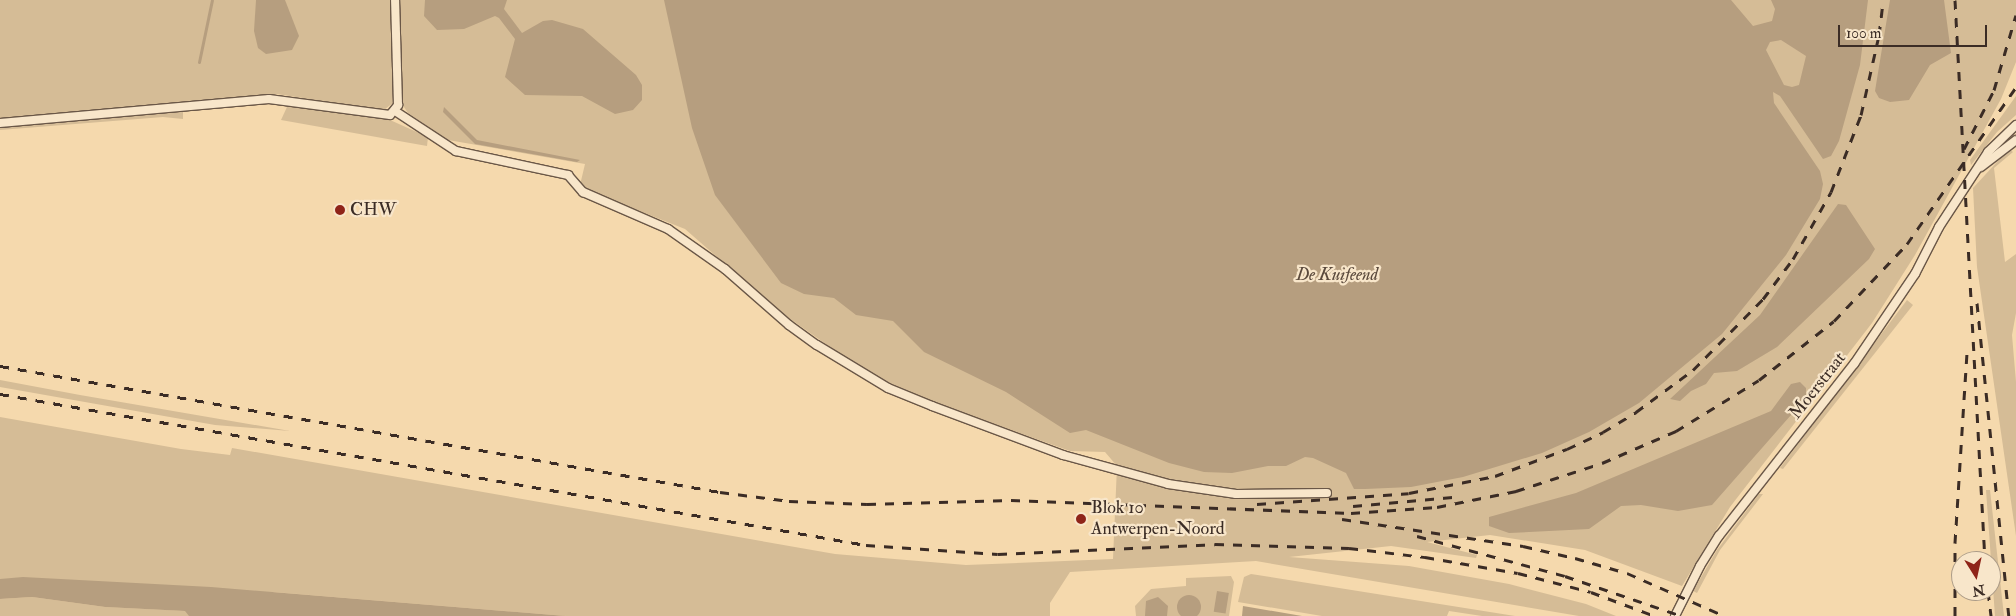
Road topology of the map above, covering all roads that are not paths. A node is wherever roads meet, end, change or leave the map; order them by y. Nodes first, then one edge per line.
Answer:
1 (395, 0) edge
2 (395, 111) junction
3 (0, 123) edge
4 (2016, 126) edge
5 (2016, 140) edge
6 (1978, 170) junction
7 (1327, 493) dead end
8 (1676, 616) edge

1 - 2 street
2 - 3 street
2 - 7 street
4 - 6 street, Moerstraat
5 - 6 street, Moerstraat
6 - 8 street, Moerstraat

